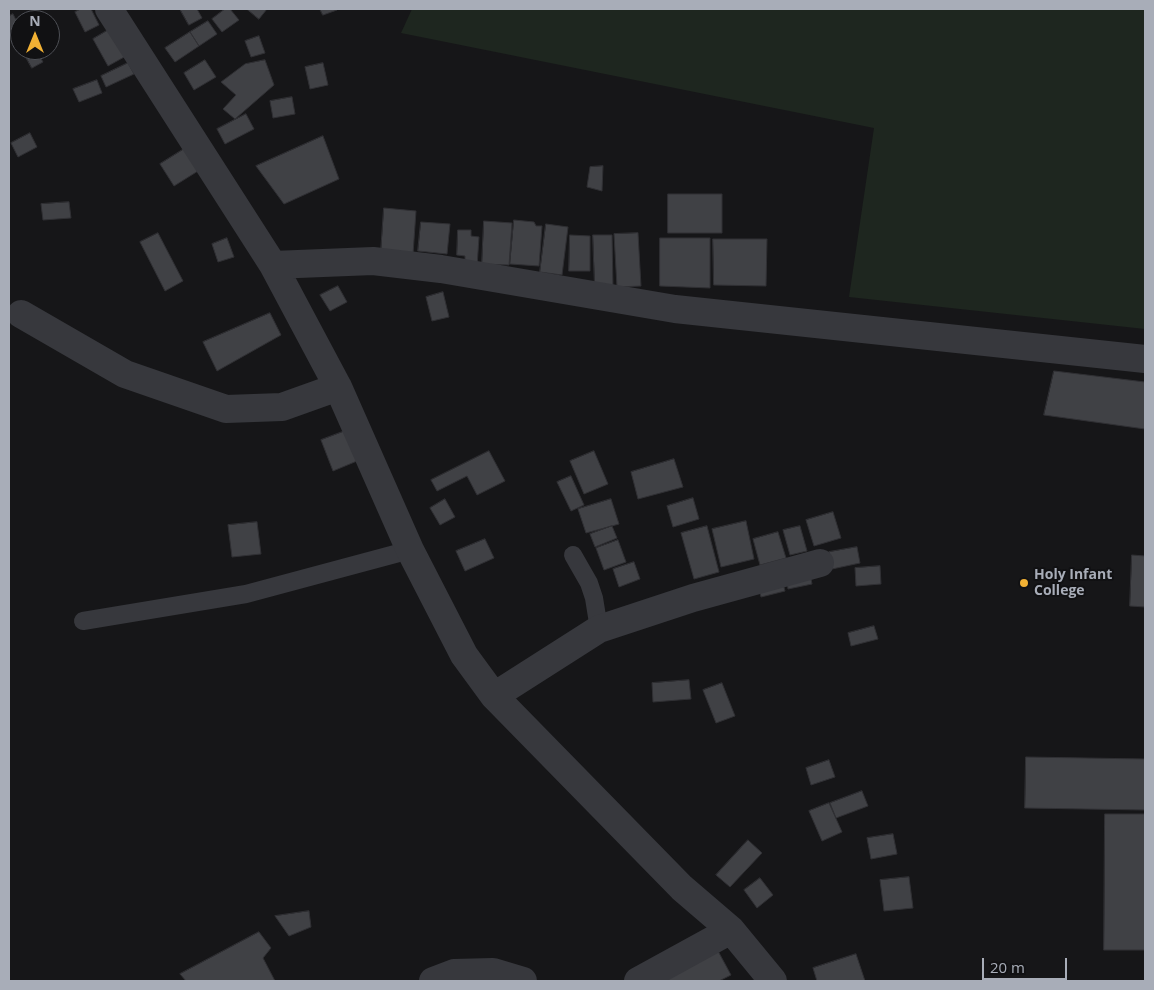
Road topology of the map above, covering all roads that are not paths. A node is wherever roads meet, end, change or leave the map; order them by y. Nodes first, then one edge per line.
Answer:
1 (109, 9) edge
2 (273, 265) junction
3 (21, 314) dead end
4 (1145, 359) edge
5 (338, 387) junction
6 (410, 550) junction
7 (573, 554) dead end
8 (820, 563) dead end
9 (83, 621) dead end
10 (599, 629) junction
11 (494, 696) junction
12 (731, 930) junction
13 (433, 981) edge
14 (523, 981) edge
15 (638, 981) edge
16 (773, 981) edge

1 - 2 street
2 - 4 street
2 - 5 street
3 - 5 street
5 - 6 street
6 - 9 lane
6 - 11 street
7 - 10 lane
8 - 10 street
10 - 11 street
11 - 12 street
12 - 15 street
12 - 16 street
13 - 14 street

